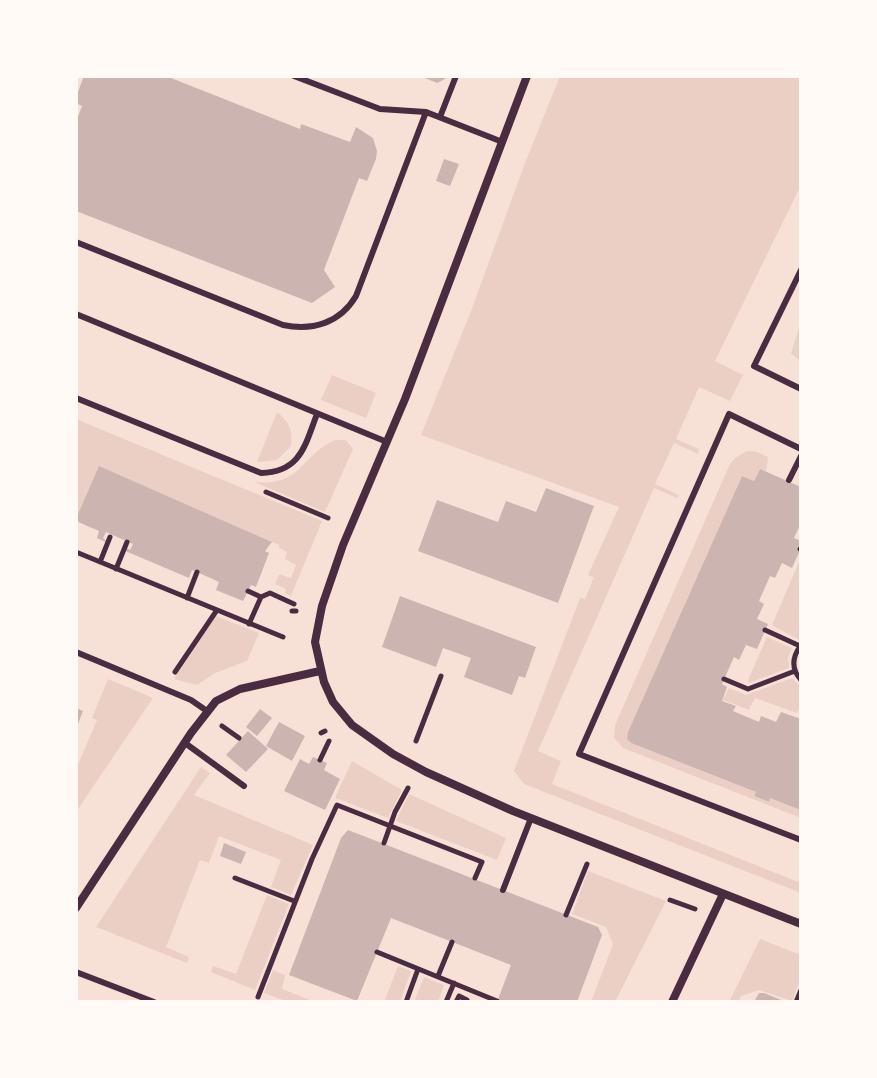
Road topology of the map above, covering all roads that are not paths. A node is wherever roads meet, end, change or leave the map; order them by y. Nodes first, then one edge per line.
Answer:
1 (294, 76) edge
2 (456, 76) edge
3 (527, 76) edge
4 (426, 112) junction
5 (440, 117) junction
6 (500, 141) junction
7 (76, 242) edge
8 (801, 270) edge
9 (76, 314) edge
10 (801, 389) edge
11 (76, 398) edge
12 (317, 414) junction
13 (387, 442) junction
14 (801, 449) edge
15 (801, 456) edge
16 (789, 480) dead end
17 (76, 652) edge
18 (320, 671) junction
19 (207, 711) junction
20 (185, 743) junction
21 (244, 786) dead end
22 (531, 818) junction
23 (801, 840) edge
24 (503, 890) dead end
25 (723, 894) junction
26 (76, 908) edge
27 (801, 924) edge
28 (76, 972) edge
29 (154, 1002) edge
30 (672, 1002) edge

1 - 4 lane
2 - 5 lane
3 - 6 street
4 - 5 lane
4 - 7 lane
5 - 6 lane
6 - 13 street
8 - 10 lane
9 - 12 lane
11 - 12 lane
12 - 13 lane
13 - 18 street
14 - 23 lane
15 - 16 lane
17 - 19 lane
18 - 19 street
18 - 22 street
19 - 20 street
20 - 21 lane
20 - 26 street
22 - 24 lane
22 - 25 street
25 - 27 street
25 - 30 street
28 - 29 lane

